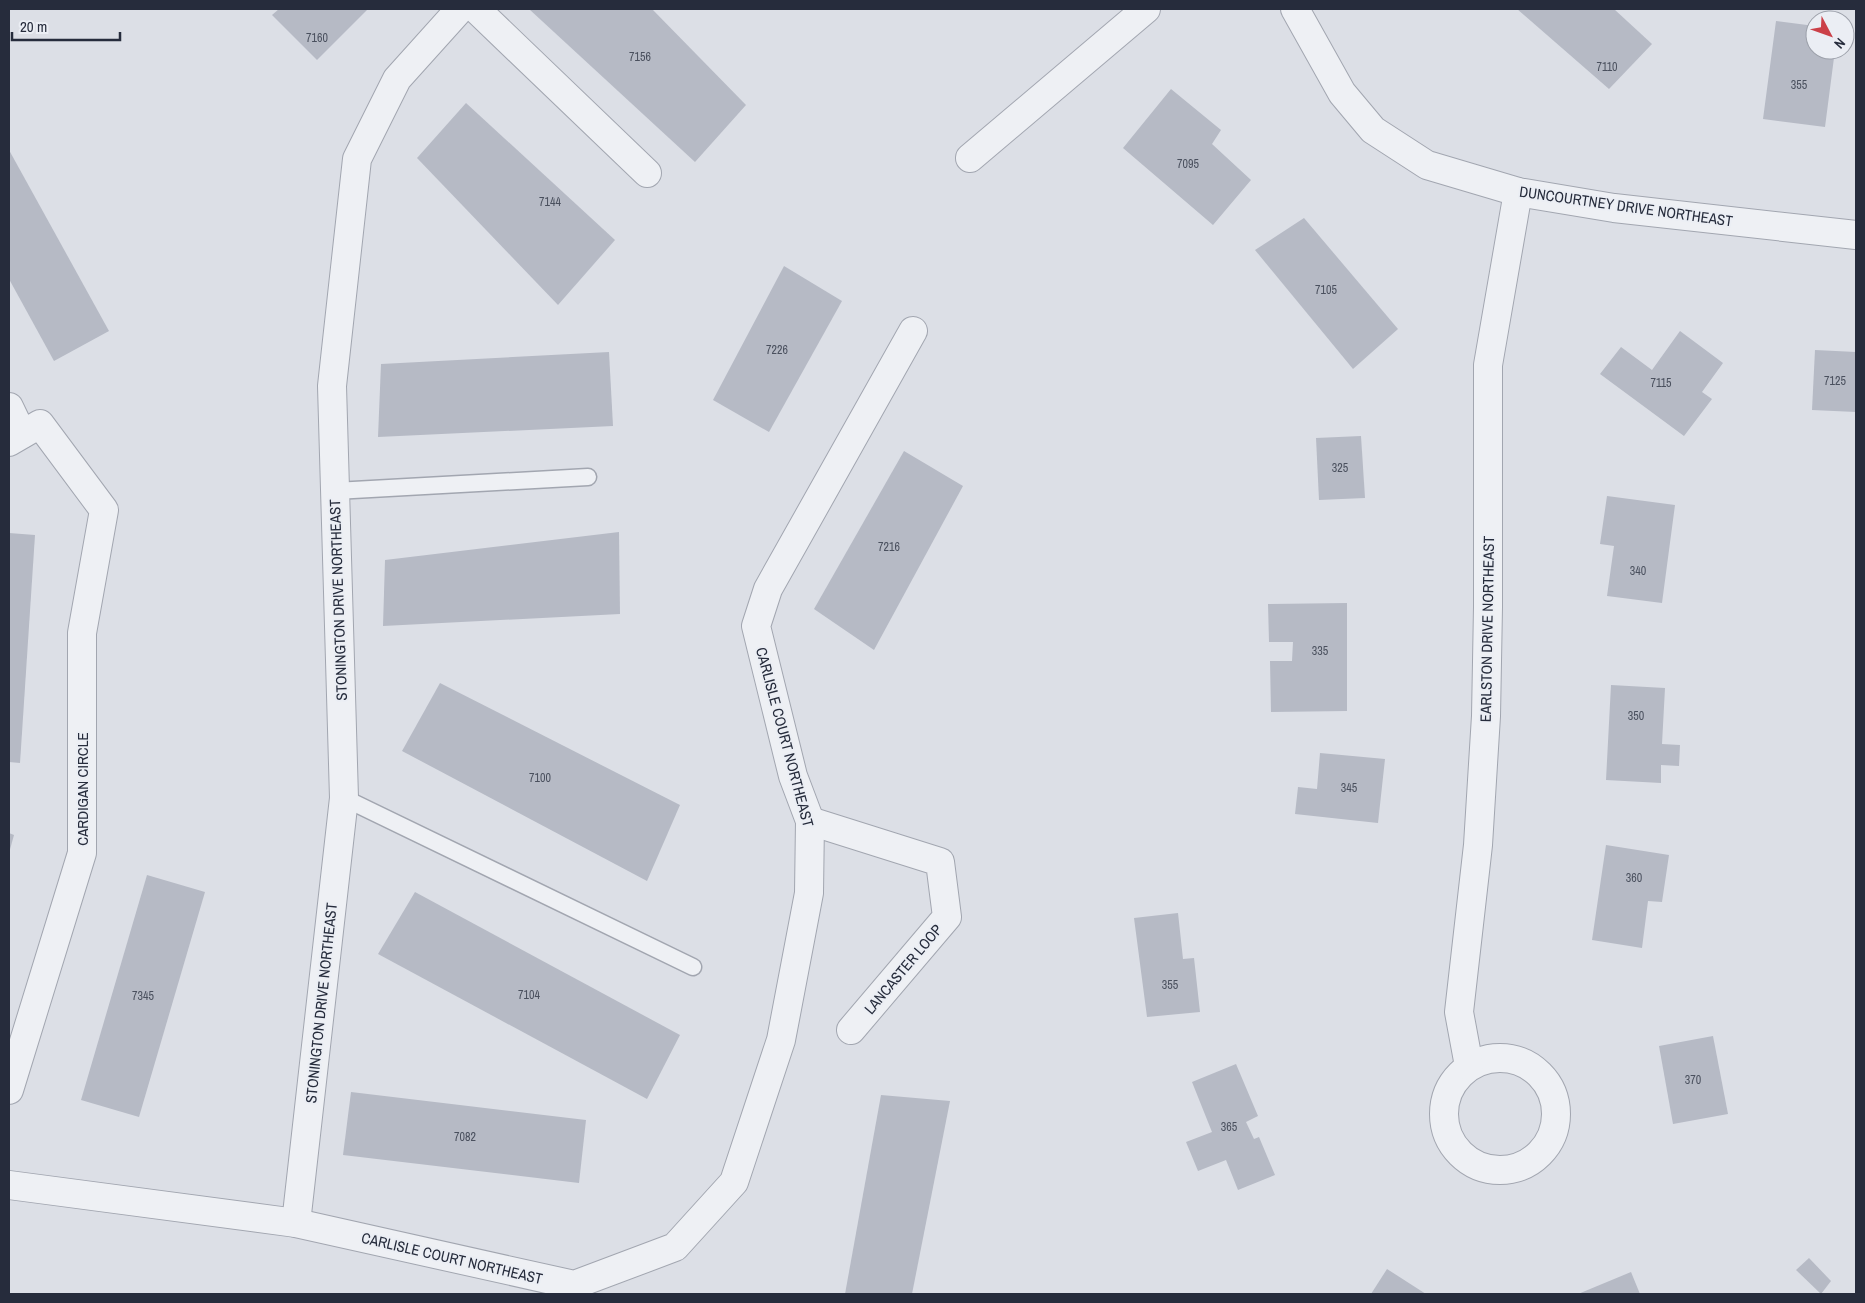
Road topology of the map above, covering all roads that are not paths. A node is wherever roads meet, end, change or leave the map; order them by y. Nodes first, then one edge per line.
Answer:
1 (460, 9) edge
2 (476, 9) edge
3 (1146, 9) edge
4 (1295, 9) edge
5 (970, 158) dead end
6 (647, 173) dead end
7 (1518, 192) junction
8 (1856, 235) edge
9 (913, 331) dead end
10 (9, 407) edge
11 (16, 438) edge
12 (588, 477) dead end
13 (335, 491) junction
14 (344, 798) junction
15 (810, 822) junction
16 (693, 967) dead end
17 (851, 1030) dead end
18 (1469, 1066) junction
19 (9, 1090) edge
20 (9, 1185) edge
21 (296, 1223) junction

1 - 13 street, STONINGTON DRIVE NORTHEAST
2 - 6 street
3 - 5 street
4 - 7 street, DUNCOURTNEY DRIVE NORTHEAST
7 - 8 street, DUNCOURTNEY DRIVE NORTHEAST
7 - 18 street, EARLSTON DRIVE NORTHEAST
9 - 15 street, CARLISLE COURT NORTHEAST
10 - 11 street
11 - 19 street, CARDIGAN CIRCLE
12 - 13 lane
13 - 14 street, STONINGTON DRIVE NORTHEAST
14 - 16 lane
14 - 21 street, STONINGTON DRIVE NORTHEAST
15 - 17 street, LANCASTER LOOP
15 - 21 street, CARLISLE COURT NORTHEAST
18 - 18 street
20 - 21 street, CARLISLE COURT NORTHEAST

